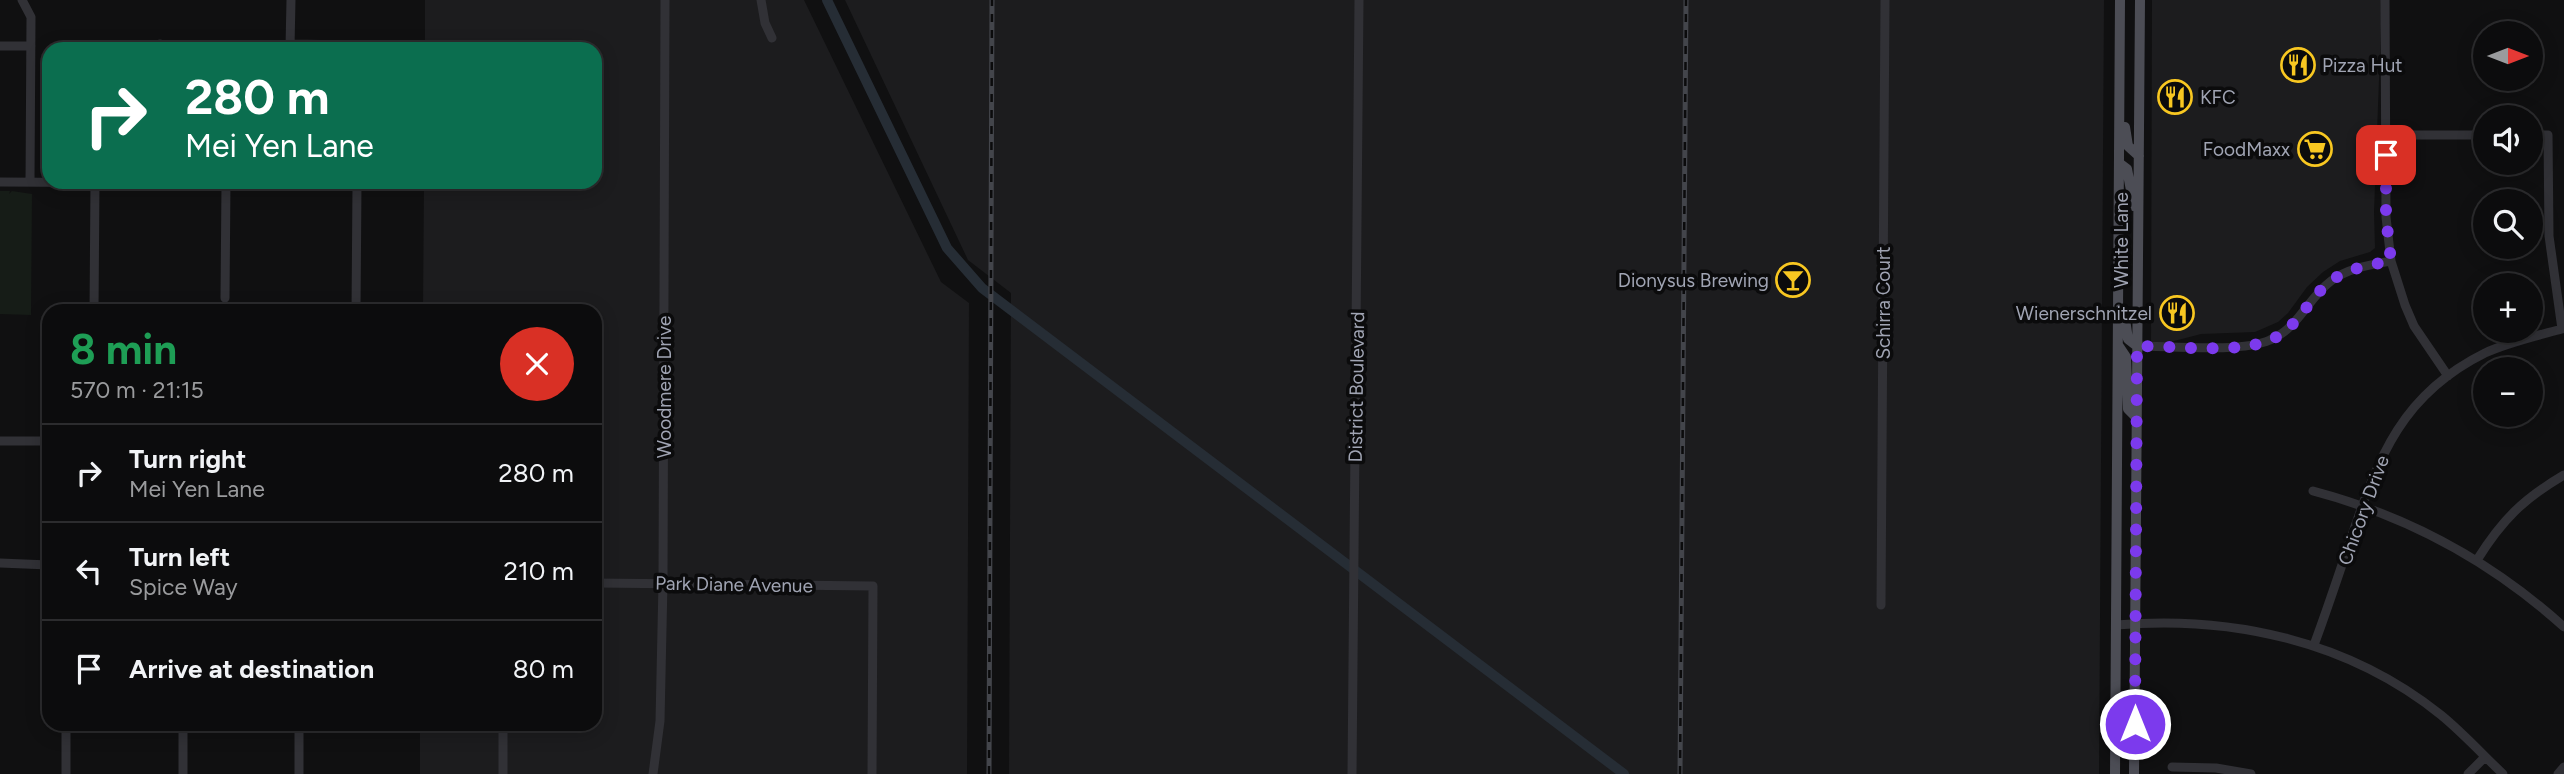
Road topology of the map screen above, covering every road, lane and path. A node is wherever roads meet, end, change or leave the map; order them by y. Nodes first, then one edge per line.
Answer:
1 (22, 0) edge
2 (291, 0) edge
3 (665, 0) edge
4 (761, 0) edge
5 (1359, 0) edge
6 (1885, 0) edge
7 (2120, 0) edge
8 (2140, 0) edge
9 (2385, 0) edge
10 (772, 38) dead end
11 (290, 42) edge
12 (0, 46) edge
13 (31, 46) junction
14 (2120, 93) junction
15 (2386, 135) junction
16 (2473, 135) edge
17 (2543, 135) edge
18 (2139, 156) junction
19 (2119, 163) junction
20 (0, 182) edge
21 (30, 182) junction
22 (42, 182) edge
23 (95, 189) edge
24 (226, 189) edge
25 (357, 189) edge
26 (2138, 233) junction
27 (2119, 254) junction
28 (2391, 261) junction
29 (225, 298) dead end
30 (94, 304) edge
31 (356, 304) edge
32 (2118, 345) junction
33 (2137, 346) junction
34 (2448, 376) junction
35 (2135, 416) junction
36 (0, 441) edge
37 (42, 441) edge
38 (2564, 475) edge
39 (2313, 491) dead end
40 (2362, 506) junction
41 (2477, 560) junction
42 (0, 564) edge
43 (42, 565) edge
44 (602, 583) edge
45 (663, 583) junction
46 (1881, 606) dead end
47 (2135, 623) junction
48 (2116, 625) junction
49 (2564, 626) edge
50 (2314, 645) junction
51 (66, 731) edge
52 (183, 731) edge
53 (299, 731) edge
54 (503, 731) edge
55 (2485, 757) junction
56 (2172, 767) dead end
57 (2564, 767) edge
58 (66, 774) edge
59 (183, 774) edge
60 (299, 774) edge
61 (503, 774) edge
62 (653, 774) edge
63 (873, 774) edge
64 (1352, 774) edge
65 (2115, 774) edge
66 (2134, 774) edge
67 (2250, 774) edge
68 (2468, 774) edge
69 (2503, 774) edge
70 (2558, 774) edge

1 - 13 street
2 - 11 street
3 - 45 street, Woodmere Drive
4 - 10 street
5 - 64 street, District Boulevard
6 - 46 street, Schirra Court
7 - 14 main road, White Lane
8 - 18 main road, White Lane
9 - 15 street
12 - 13 street
13 - 21 street
14 - 18 main road
14 - 19 main road, White Lane
15 - 16 street
15 - 28 street
17 - 34 street, Chicory Drive
18 - 26 main road, White Lane
19 - 26 main road
19 - 27 main road, White Lane
20 - 21 street
21 - 22 street
23 - 30 street
24 - 29 street
25 - 31 street
26 - 33 main road, White Lane
27 - 32 main road, White Lane
27 - 33 main road
28 - 33 street
28 - 34 street
32 - 35 main road
32 - 48 main road, White Lane
33 - 35 main road, White Lane
34 - 40 street, Chicory Drive
35 - 47 main road, White Lane
36 - 37 street
38 - 41 street
39 - 40 street
40 - 41 street
40 - 50 street, Chicory Drive
41 - 49 street
42 - 43 street
44 - 45 street, Park Diane Avenue
45 - 62 street, Woodmere Drive
45 - 63 street, Park Diane Avenue
47 - 48 street
47 - 50 street
47 - 66 main road, White Lane
48 - 65 main road, White Lane
50 - 55 street
51 - 58 street
52 - 59 street
53 - 60 street
54 - 61 street
55 - 68 street
55 - 69 street
56 - 67 street
57 - 70 street

